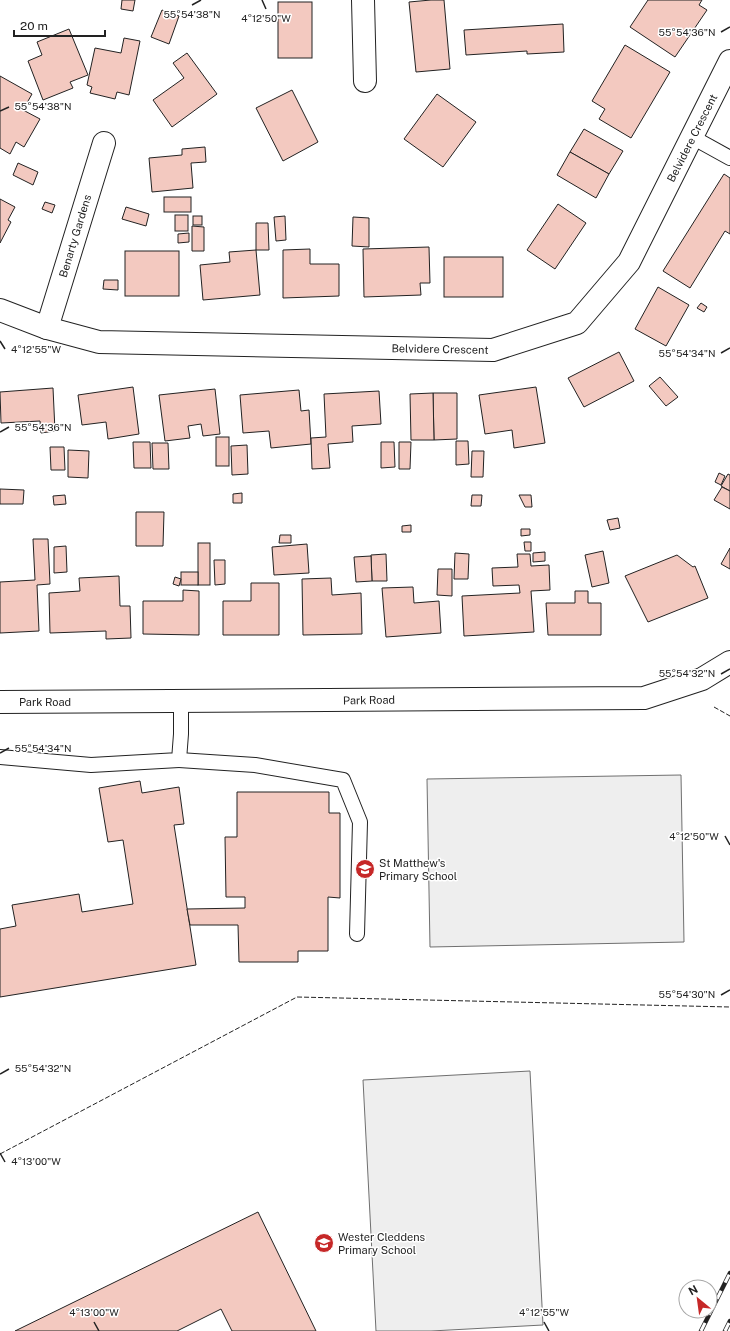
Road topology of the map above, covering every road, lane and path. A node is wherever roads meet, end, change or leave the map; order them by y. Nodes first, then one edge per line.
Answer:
1 (363, 0) edge
2 (730, 61) edge
3 (365, 81) dead end
4 (692, 137) junction
5 (104, 143) dead end
6 (730, 158) edge
7 (0, 310) edge
8 (47, 328) junction
9 (730, 662) edge
10 (0, 702) edge
11 (181, 702) junction
12 (0, 757) edge
13 (179, 760) junction
14 (357, 934) dead end

1 - 3 street
2 - 4 street, Belvidere Crescent
4 - 6 lane
4 - 8 street, Belvidere Crescent
5 - 8 street, Benarty Gardens
7 - 8 street, Belvidere Crescent
9 - 11 street, Park Road
10 - 11 street, Park Road
11 - 13 lane
12 - 13 lane
13 - 14 lane

